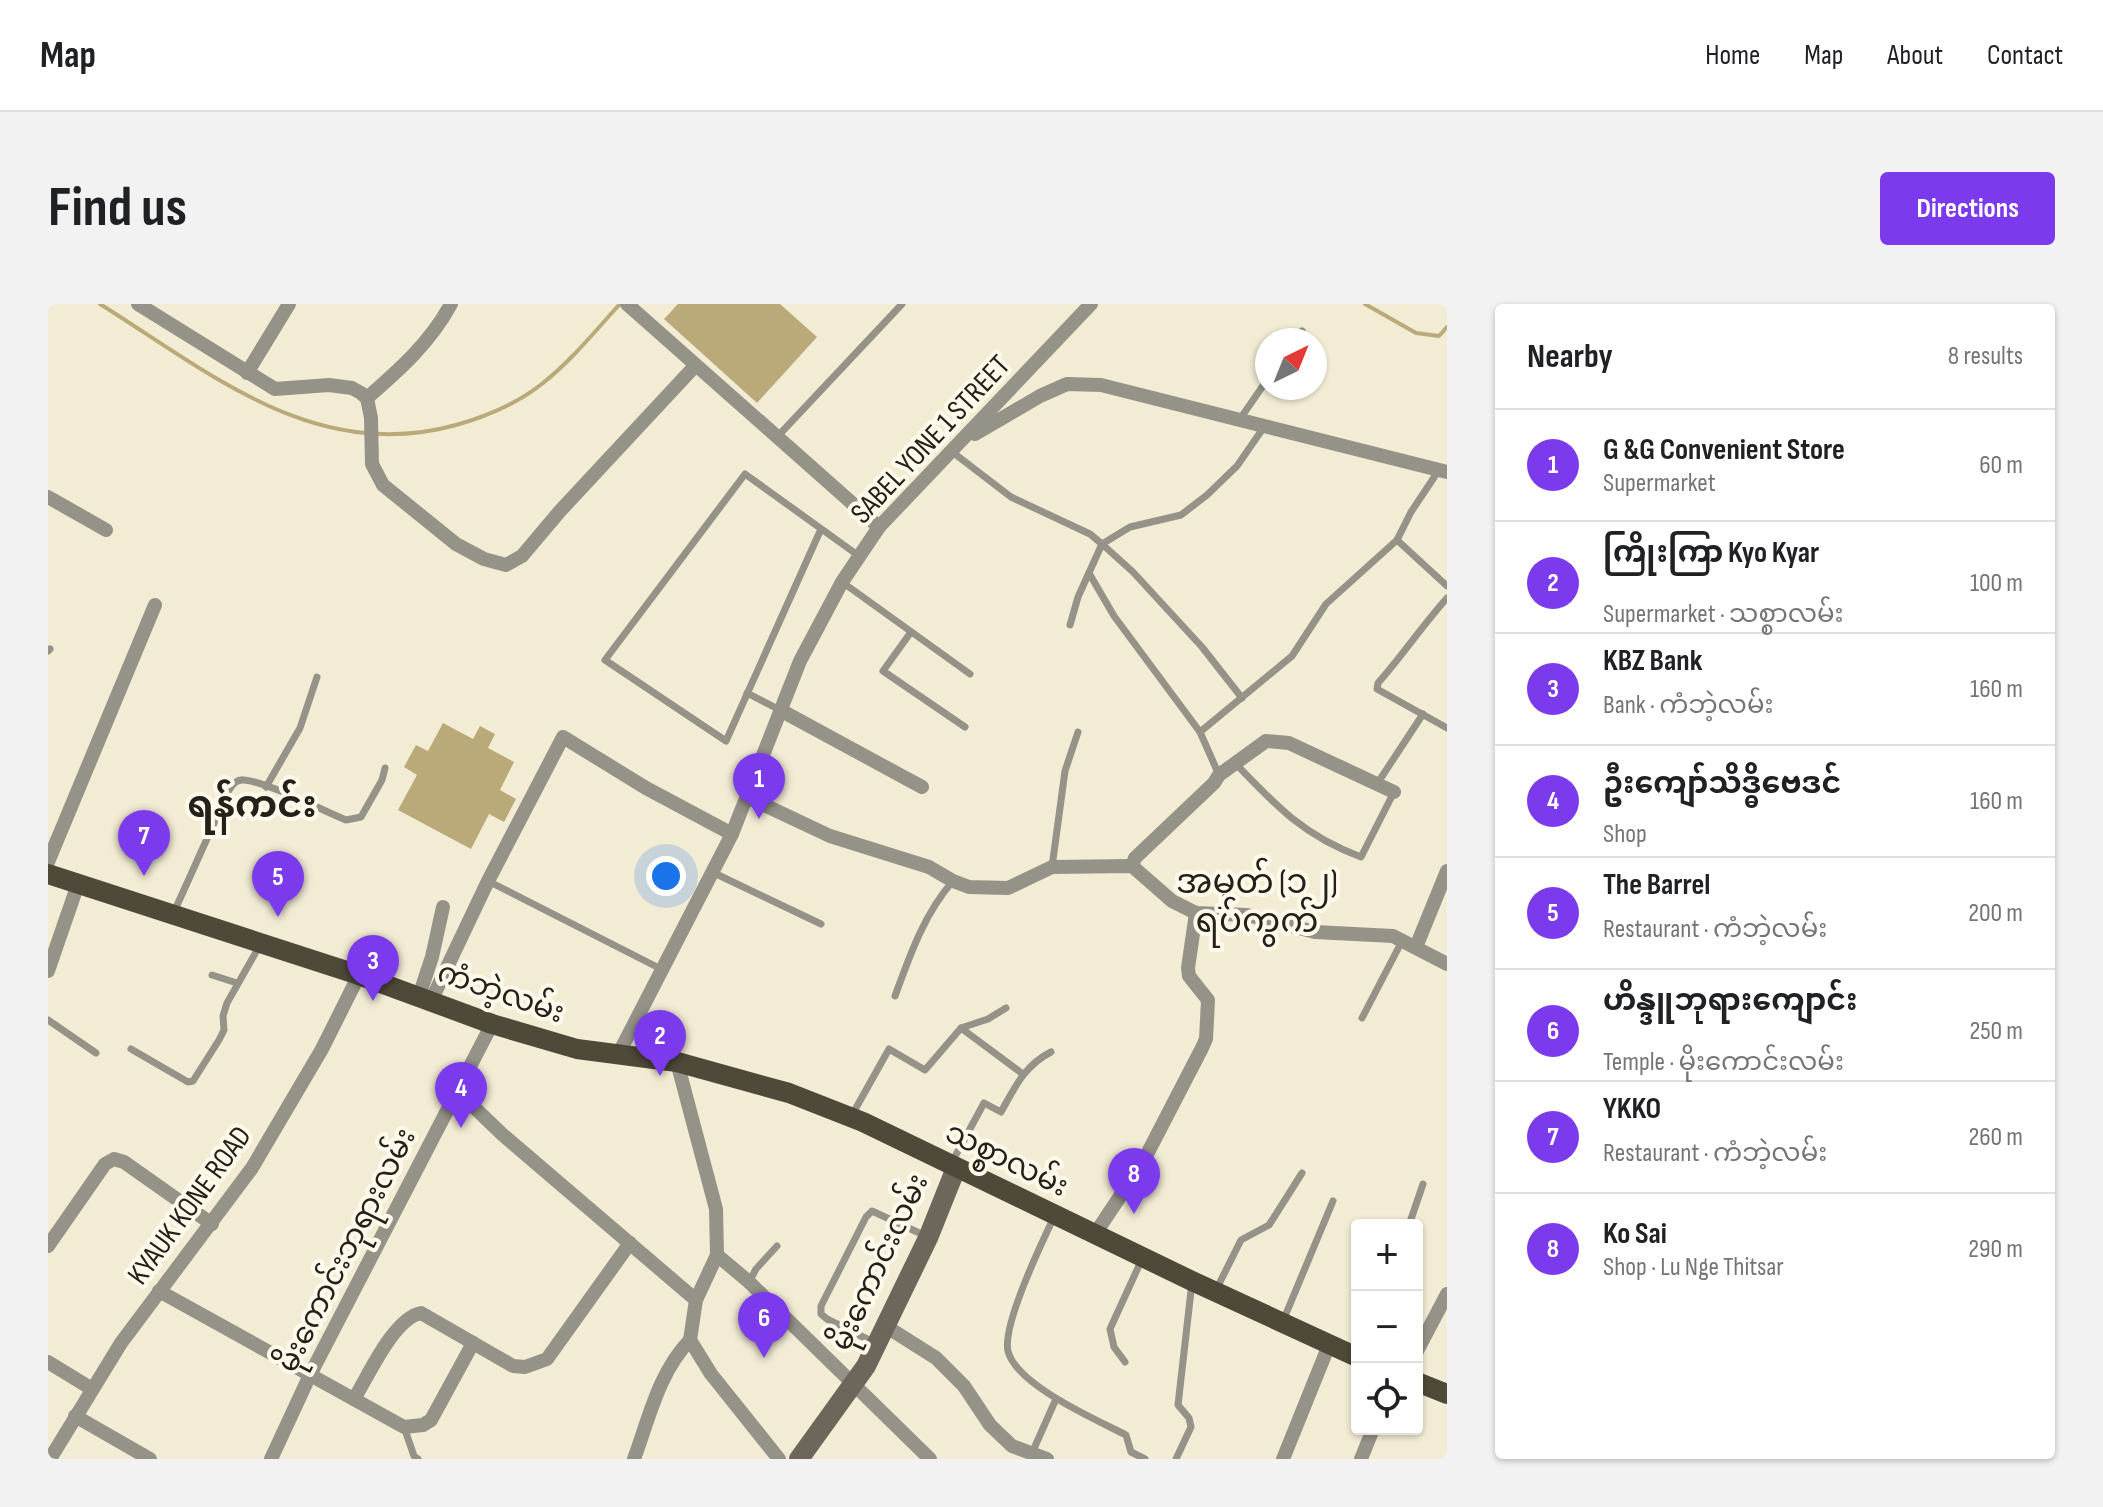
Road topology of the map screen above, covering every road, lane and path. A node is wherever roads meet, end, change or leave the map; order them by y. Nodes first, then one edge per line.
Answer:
1 (138, 304) edge
2 (289, 304) edge
3 (451, 304) edge
4 (627, 304) edge
5 (902, 304) edge
6 (1091, 304) edge
7 (695, 366) junction
8 (247, 373) junction
9 (1255, 397) edge
10 (367, 398) junction
11 (1240, 419) junction
12 (1264, 427) junction
13 (776, 438) junction
14 (955, 447) junction
15 (1443, 471) edge
16 (48, 497) edge
17 (879, 527) junction
18 (821, 529) junction
19 (106, 530) dead end
20 (1397, 540) junction
21 (1102, 544) junction
22 (859, 556) junction
23 (1089, 573) junction
24 (842, 582) junction
25 (1447, 586) edge
26 (1447, 598) edge
27 (155, 605) dead end
28 (1070, 625) dead end
29 (911, 632) junction
30 (970, 674) dead end
31 (317, 677) dead end
32 (747, 693) junction
33 (1242, 698) junction
34 (780, 710) junction
35 (1423, 714) junction
36 (965, 727) dead end
37 (1447, 728) edge
38 (1078, 732) dead end
39 (1200, 732) junction
40 (1235, 762) junction
41 (385, 768) dead end
42 (1219, 775) junction
43 (1377, 784) junction
44 (266, 787) junction
45 (922, 787) dead end
46 (1394, 792) joint
47 (747, 797) junction
48 (732, 834) junction
49 (48, 862) edge
50 (1132, 866) junction
51 (1052, 867) junction
52 (1447, 871) edge
53 (712, 872) junction
54 (48, 874) edge
55 (488, 881) junction
56 (953, 881) junction
57 (78, 884) junction
58 (443, 907) dead end
59 (1196, 913) junction
60 (173, 914) junction
61 (821, 924) dead end
62 (261, 943) junction
63 (1409, 944) junction
64 (1447, 964) edge
65 (661, 969) junction
66 (48, 971) edge
67 (212, 975) dead end
68 (359, 975) junction
69 (237, 983) junction
70 (895, 996) dead end
71 (425, 999) junction
72 (1006, 1008) dead end
73 (1362, 1018) dead end
74 (48, 1020) edge
75 (492, 1024) junction
76 (961, 1028) junction
77 (131, 1049) dead end
78 (1051, 1052) dead end
79 (96, 1053) dead end
80 (618, 1055) junction
81 (677, 1062) junction
82 (1023, 1074) junction
83 (457, 1091) junction
84 (851, 1117) junction
85 (953, 1167) junction
86 (1302, 1173) dead end
87 (1423, 1184) dead end
88 (1333, 1201) dead end
89 (1055, 1216) junction
90 (1411, 1219) edge
91 (212, 1224) junction
92 (1095, 1234) junction
93 (928, 1238) junction
94 (630, 1243) junction
95 (48, 1246) edge
96 (777, 1246) dead end
97 (717, 1255) junction
98 (1143, 1257) junction
99 (1192, 1281) junction
100 (749, 1282) junction
101 (159, 1291) junction
102 (1214, 1292) junction
103 (1447, 1294) edge
104 (696, 1300) junction
105 (1282, 1323) junction
106 (882, 1336) junction
107 (690, 1340) junction
108 (1423, 1340) edge
109 (473, 1343) junction
110 (1329, 1345) junction
111 (1351, 1354) edge
112 (48, 1362) edge
113 (1125, 1362) dead end
114 (310, 1375) junction
115 (1423, 1384) edge
116 (852, 1385) junction
117 (92, 1389) junction
118 (1447, 1394) edge
119 (354, 1399) junction
120 (1056, 1399) junction
121 (75, 1416) junction
122 (404, 1427) junction
123 (1371, 1435) edge
124 (1040, 1457) edge
125 (50, 1459) edge
126 (150, 1459) edge
127 (271, 1459) edge
128 (418, 1459) edge
129 (634, 1459) edge
130 (779, 1459) edge
131 (799, 1459) edge
132 (930, 1459) edge
133 (1145, 1459) edge
134 (1176, 1459) edge
135 (1283, 1459) edge
136 (1361, 1459) edge

1 - 8 street
2 - 8 street
3 - 10 street
4 - 7 street
5 - 13 lane
6 - 14 street, SABEL YONE 1 STREET
7 - 10 street
7 - 13 street
8 - 10 street
9 - 11 lane
11 - 12 street
11 - 14 street
12 - 15 street
12 - 21 lane
13 - 17 street
14 - 17 street, SABEL YONE 1 STREET
14 - 21 lane
15 - 20 lane
16 - 19 street
17 - 22 street, SABEL YONE 1 STREET
18 - 22 lane
18 - 32 lane
18 - 32 lane
20 - 25 lane
20 - 33 lane
21 - 23 lane
21 - 33 lane
22 - 24 street, SABEL YONE 1 STREET
23 - 28 lane
23 - 39 lane
24 - 29 lane
24 - 34 street, SABEL YONE 1 STREET
26 - 35 lane
27 - 49 street
29 - 30 lane
29 - 36 lane
31 - 44 lane
32 - 34 lane
33 - 39 lane
34 - 45 street
34 - 47 street, SABEL YONE 1 STREET
35 - 37 lane
35 - 43 lane
38 - 51 lane
39 - 42 lane
40 - 42 street
40 - 43 street
40 - 46 lane
41 - 44 lane
42 - 50 street
43 - 46 street
44 - 60 lane
47 - 48 street, SABEL YONE 1 STREET
47 - 56 street
48 - 53 street, SABEL YONE 1 STREET
48 - 55 street
50 - 51 street
50 - 59 street
51 - 56 street
52 - 63 street
53 - 61 lane
53 - 65 street, SABEL YONE 1 STREET
54 - 57 main road, ကံဘဲ့လမ်း
55 - 65 lane
55 - 71 street
56 - 70 lane
57 - 60 main road, ကံဘဲ့လမ်း
57 - 66 street
58 - 71 street
59 - 63 street
59 - 92 street
60 - 62 main road, ကံဘဲ့လမ်း
62 - 68 main road, ကံဘဲ့လမ်း
62 - 69 lane
63 - 64 street
63 - 73 lane
65 - 80 street, SABEL YONE 1 STREET
67 - 69 lane
68 - 71 main road, ကံဘဲ့လမ်း
68 - 91 street, KYAUK KONE ROAD
69 - 77 lane
71 - 75 main road, ကံဘဲ့လမ်း
72 - 76 lane
74 - 79 lane
75 - 80 main road, ကံဘဲ့လမ်း
75 - 83 street, မိုးကောင်းဘုရားလမ်း
76 - 82 lane
76 - 84 lane
78 - 82 lane
80 - 81 main road, သစ္စာလမ်း
81 - 84 main road, သစ္စာလမ်း
81 - 97 street
82 - 85 lane
83 - 94 street
83 - 114 street, မိုးကောင်းဘုရားလမ်း
84 - 85 main road, သစ္စာလမ်း
85 - 89 main road, သစ္စာလမ်း
85 - 93 main road, မိုးကောင်းလမ်း
86 - 102 lane
87 - 90 lane
88 - 105 lane
89 - 92 main road, သစ္စာလမ်း
89 - 120 lane
91 - 95 street
91 - 101 street, KYAUK KONE ROAD
92 - 98 main road, သစ္စာလမ်း
93 - 106 main road, မိုးကောင်းလမ်း
93 - 106 lane
94 - 104 street
94 - 109 street
96 - 100 lane
97 - 100 street
97 - 104 street
98 - 99 main road, သစ္စာလမ်း
98 - 113 lane
99 - 102 main road, သစ္စာလမ်း
99 - 134 lane
100 - 116 street
101 - 114 street
101 - 117 street, KYAUK KONE ROAD
102 - 105 main road, သစ္စာလမ်း
103 - 108 street
104 - 107 street
105 - 110 main road, သစ္စာလမ်း
106 - 116 main road, မိုးကောင်းလမ်း
106 - 124 street
107 - 129 street
107 - 130 street
109 - 119 street
109 - 122 street
110 - 111 main road, သစ္စာလမ်း
110 - 135 street
112 - 117 street
114 - 119 street
114 - 127 street, မိုးကောင်းဘုရားလမ်း
115 - 118 main road
116 - 131 main road, မိုးကောင်းလမ်း
116 - 132 street
117 - 121 street, KYAUK KONE ROAD
119 - 122 street
120 - 124 lane
120 - 133 lane
121 - 125 street, KYAUK KONE ROAD
121 - 126 street
122 - 128 lane
123 - 136 street

